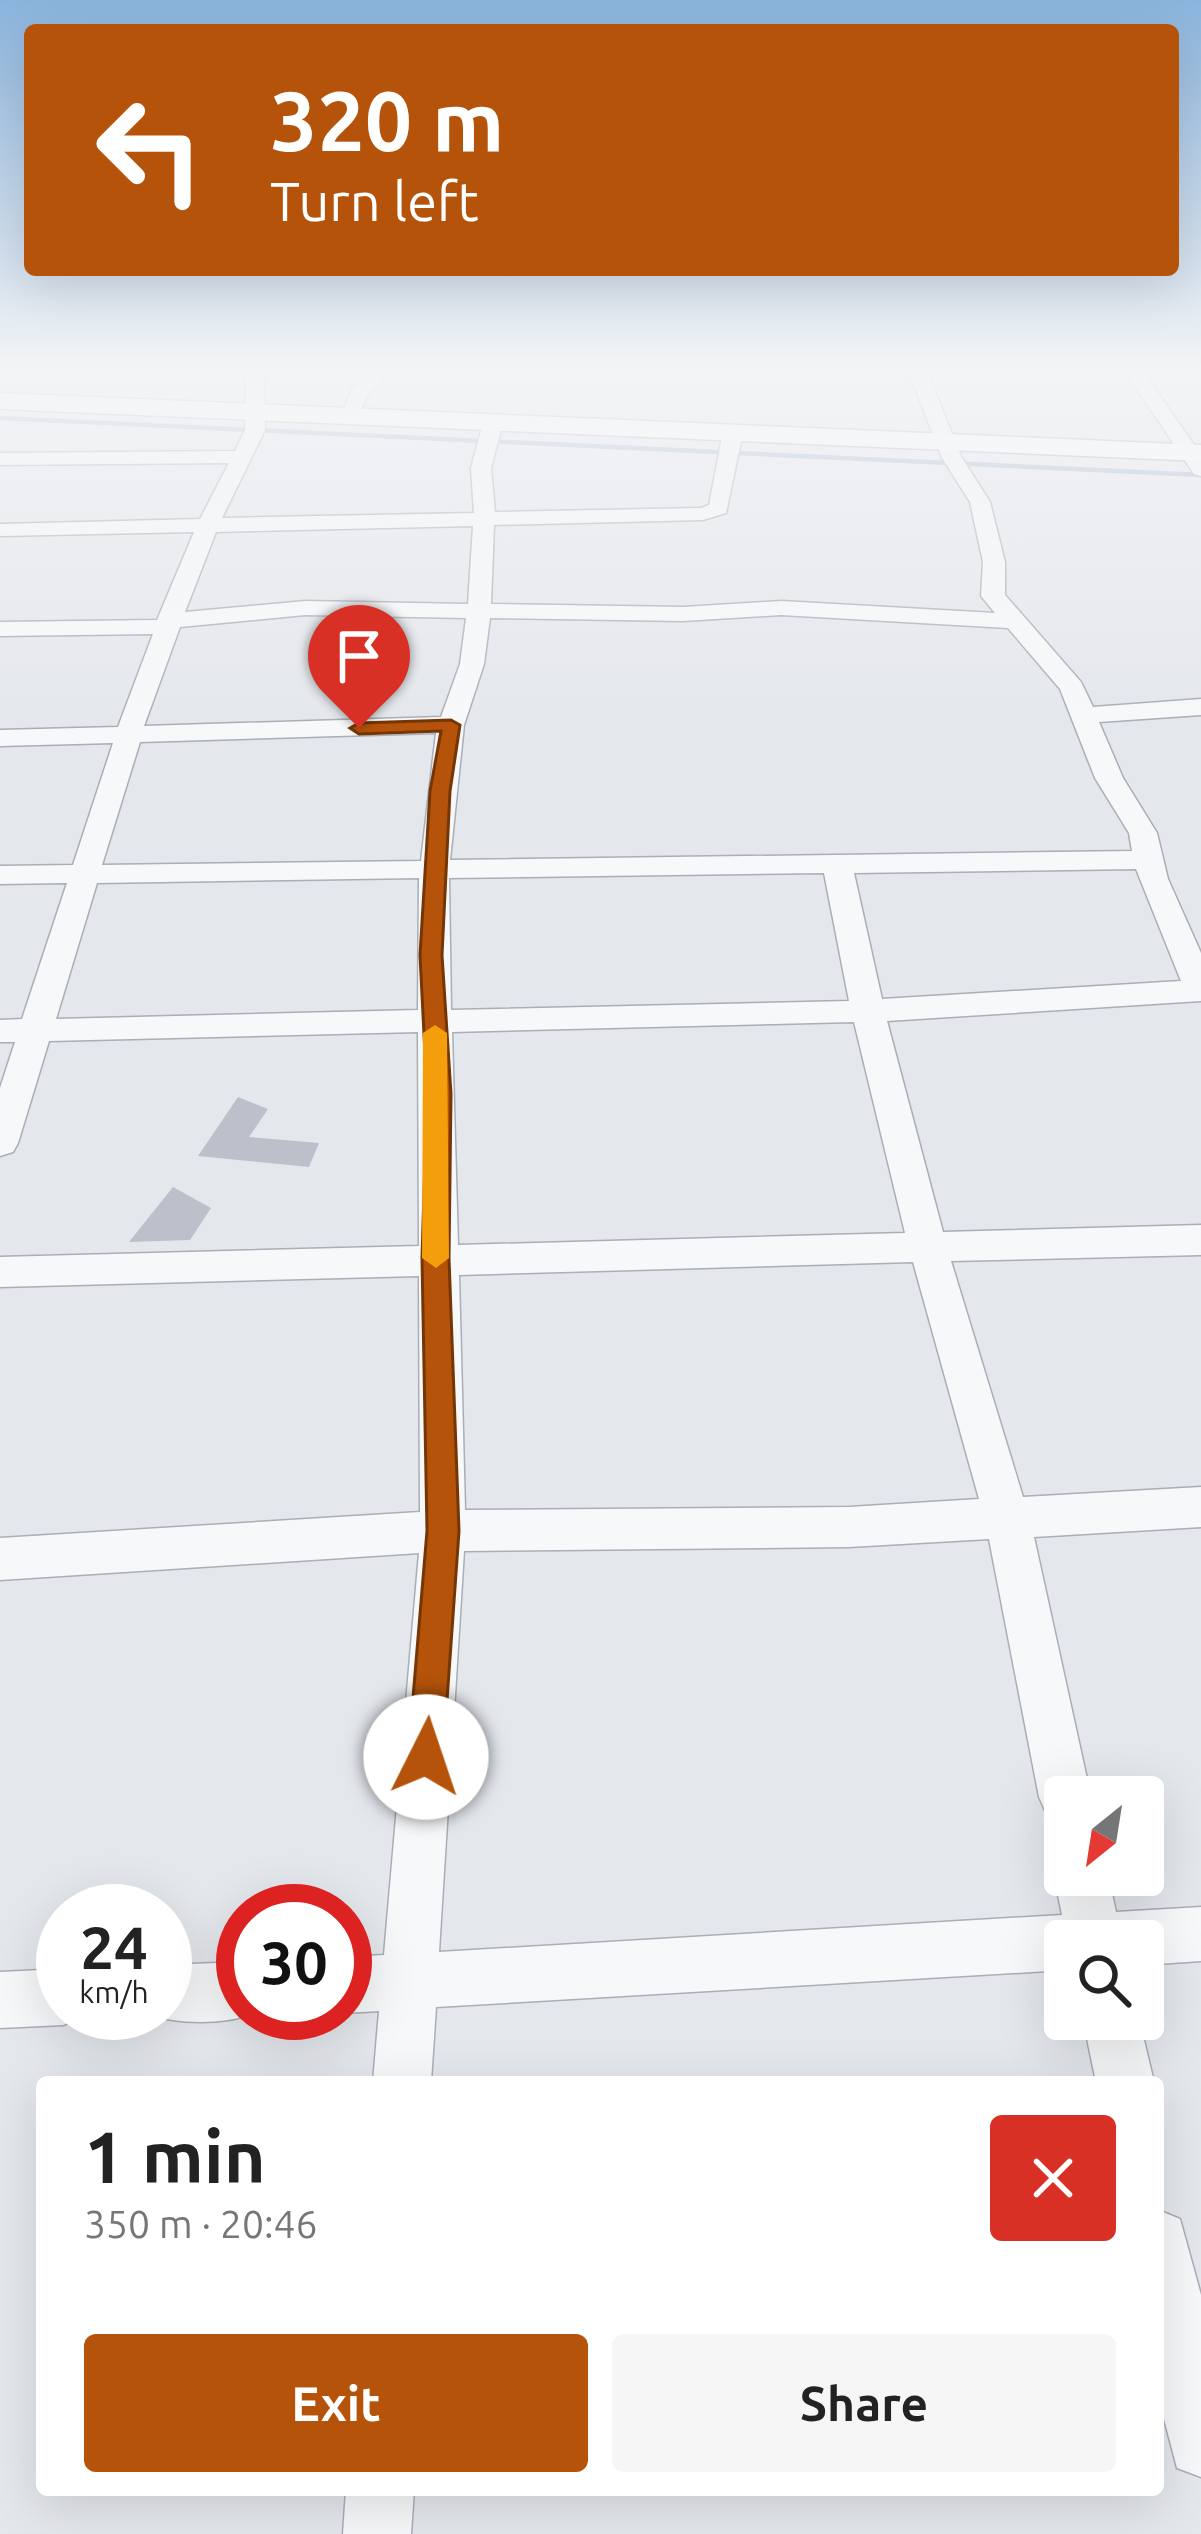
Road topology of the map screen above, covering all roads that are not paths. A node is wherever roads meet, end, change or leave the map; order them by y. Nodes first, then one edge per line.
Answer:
1 (227, 485) edge
2 (482, 485) edge
3 (725, 485) edge
4 (971, 485) edge
5 (482, 523) junction
6 (206, 527) junction
7 (0, 530) edge
8 (479, 611) junction
9 (1011, 621) junction
10 (167, 624) junction
11 (0, 629) edge
12 (1201, 707) edge
13 (1084, 716) junction
14 (451, 725) junction
15 (129, 736) junction
16 (0, 737) edge
17 (1148, 860) junction
18 (837, 863) junction
19 (435, 866) junction
20 (85, 874) junction
21 (0, 875) edge
22 (1201, 990) edge
23 (868, 1011) junction
24 (434, 1022) junction
25 (37, 1029) junction
26 (0, 1031) edge
27 (0, 1143) edge
28 (1201, 1240) edge
29 (928, 1249) junction
30 (436, 1258) junction
31 (0, 1272) edge
32 (1201, 1507) edge
33 (1007, 1518) junction
34 (443, 1531) junction
35 (0, 1559) edge
36 (1061, 1776) edge
37 (1201, 1934) edge
38 (1164, 1936) edge
39 (1044, 1942) edge
40 (408, 1983) junction
41 (372, 1984) edge
42 (36, 1998) edge
43 (0, 2000) edge
44 (1115, 2040) edge
45 (402, 2076) edge
46 (1123, 2076) edge
47 (1164, 2268) edge
48 (1201, 2444) edge
49 (380, 2496) edge
50 (377, 2534) edge

1 - 6 street
2 - 5 street
3 - 5 street
4 - 9 street
5 - 6 street
5 - 8 street
6 - 7 street
6 - 10 street
8 - 9 street
8 - 10 street
8 - 14 street
9 - 13 street
10 - 11 street
10 - 15 street
12 - 13 street
13 - 17 street
14 - 15 street
14 - 19 street
15 - 16 street
15 - 20 street
17 - 18 street
17 - 22 street
18 - 19 street
18 - 23 street
19 - 20 street
19 - 24 street
20 - 21 street
20 - 25 street
22 - 23 street
23 - 24 street
23 - 29 street
24 - 25 street
24 - 30 street
25 - 26 street
25 - 27 street
28 - 29 street
29 - 30 street
29 - 33 street
30 - 31 street
30 - 34 street
32 - 33 street
33 - 34 street
33 - 36 street
34 - 35 street
34 - 40 street
37 - 38 street
39 - 40 street
40 - 41 street
40 - 45 street
42 - 43 street
44 - 46 street
47 - 48 street
49 - 50 street

